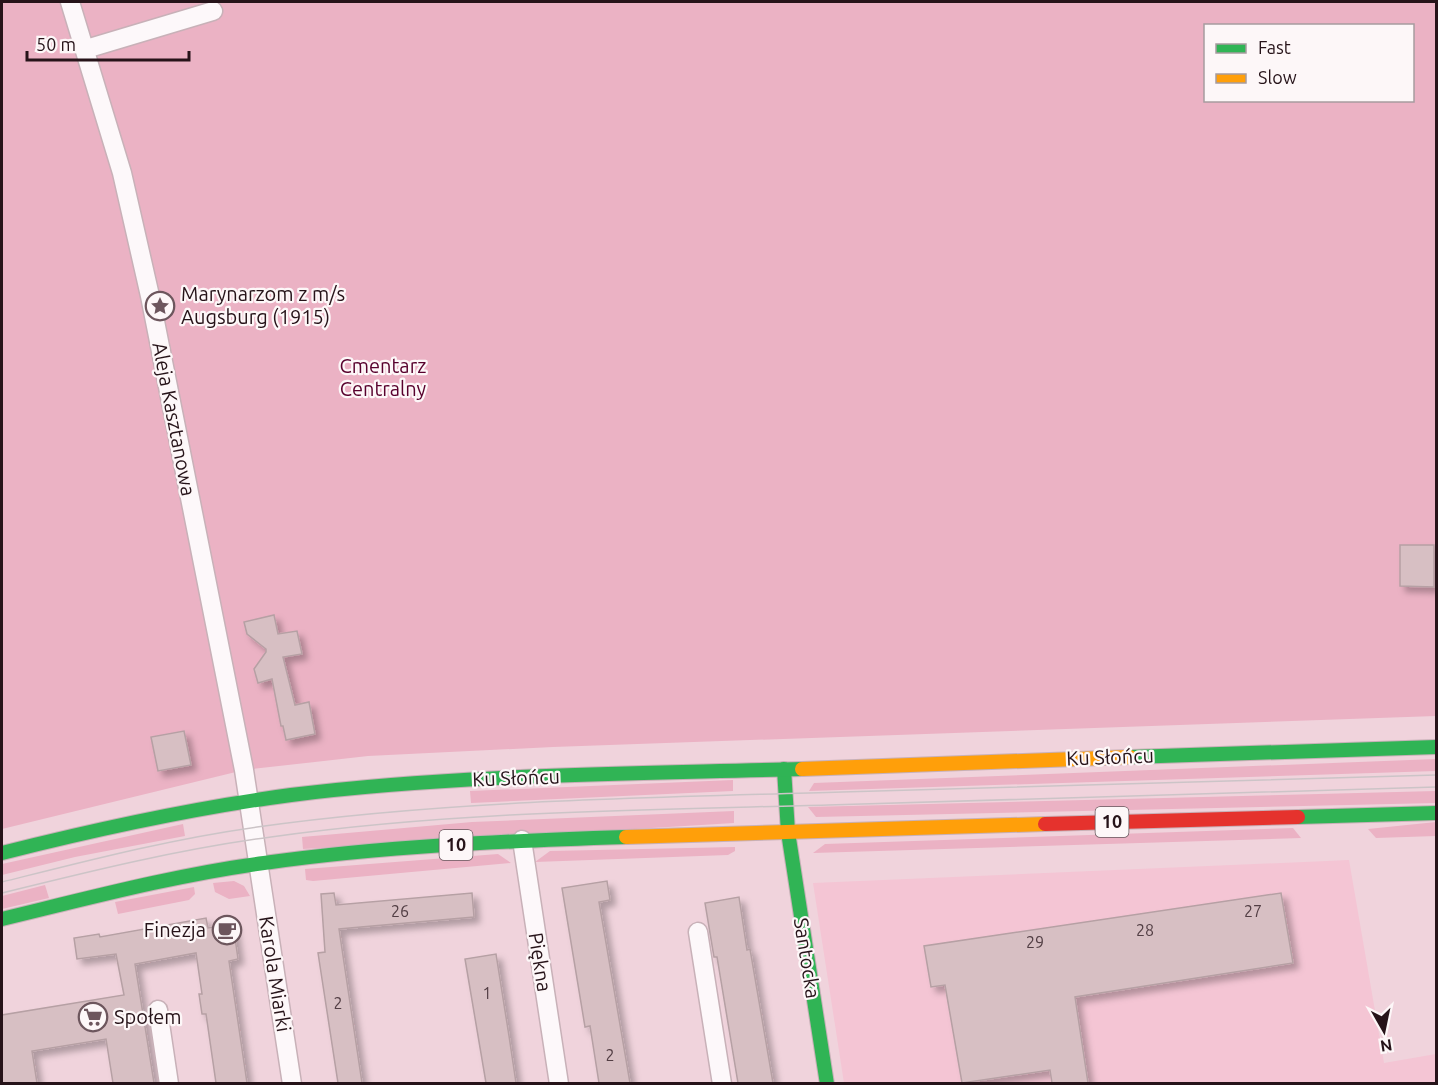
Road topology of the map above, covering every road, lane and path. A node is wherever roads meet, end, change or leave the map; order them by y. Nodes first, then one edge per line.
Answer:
1 (70, 2) edge
2 (213, 11) dead end
3 (86, 49) junction
4 (1437, 747) edge
5 (784, 769) junction
6 (249, 801) junction
7 (1437, 813) edge
8 (788, 832) junction
9 (522, 840) junction
10 (2, 853) edge
11 (259, 864) junction
12 (2, 919) edge
13 (698, 932) dead end
14 (158, 1010) dead end
15 (169, 1083) edge
16 (292, 1083) edge
17 (559, 1083) edge
18 (722, 1083) edge
19 (827, 1083) edge

1 - 3 street, Aleja Kasztanowa
2 - 3 street
3 - 6 street, Aleja Kasztanowa
4 - 5 main road, Ku Słońcu
5 - 6 main road, Ku Słońcu
5 - 8 main road
6 - 10 main road, Ku Słońcu
6 - 11 street
7 - 8 main road, 10
8 - 9 main road, 10
8 - 19 main road, Santocka
9 - 11 main road, 10
9 - 17 street, Piękna
11 - 12 main road, 10
11 - 16 street, Karola Miarki
13 - 18 street
14 - 15 street

